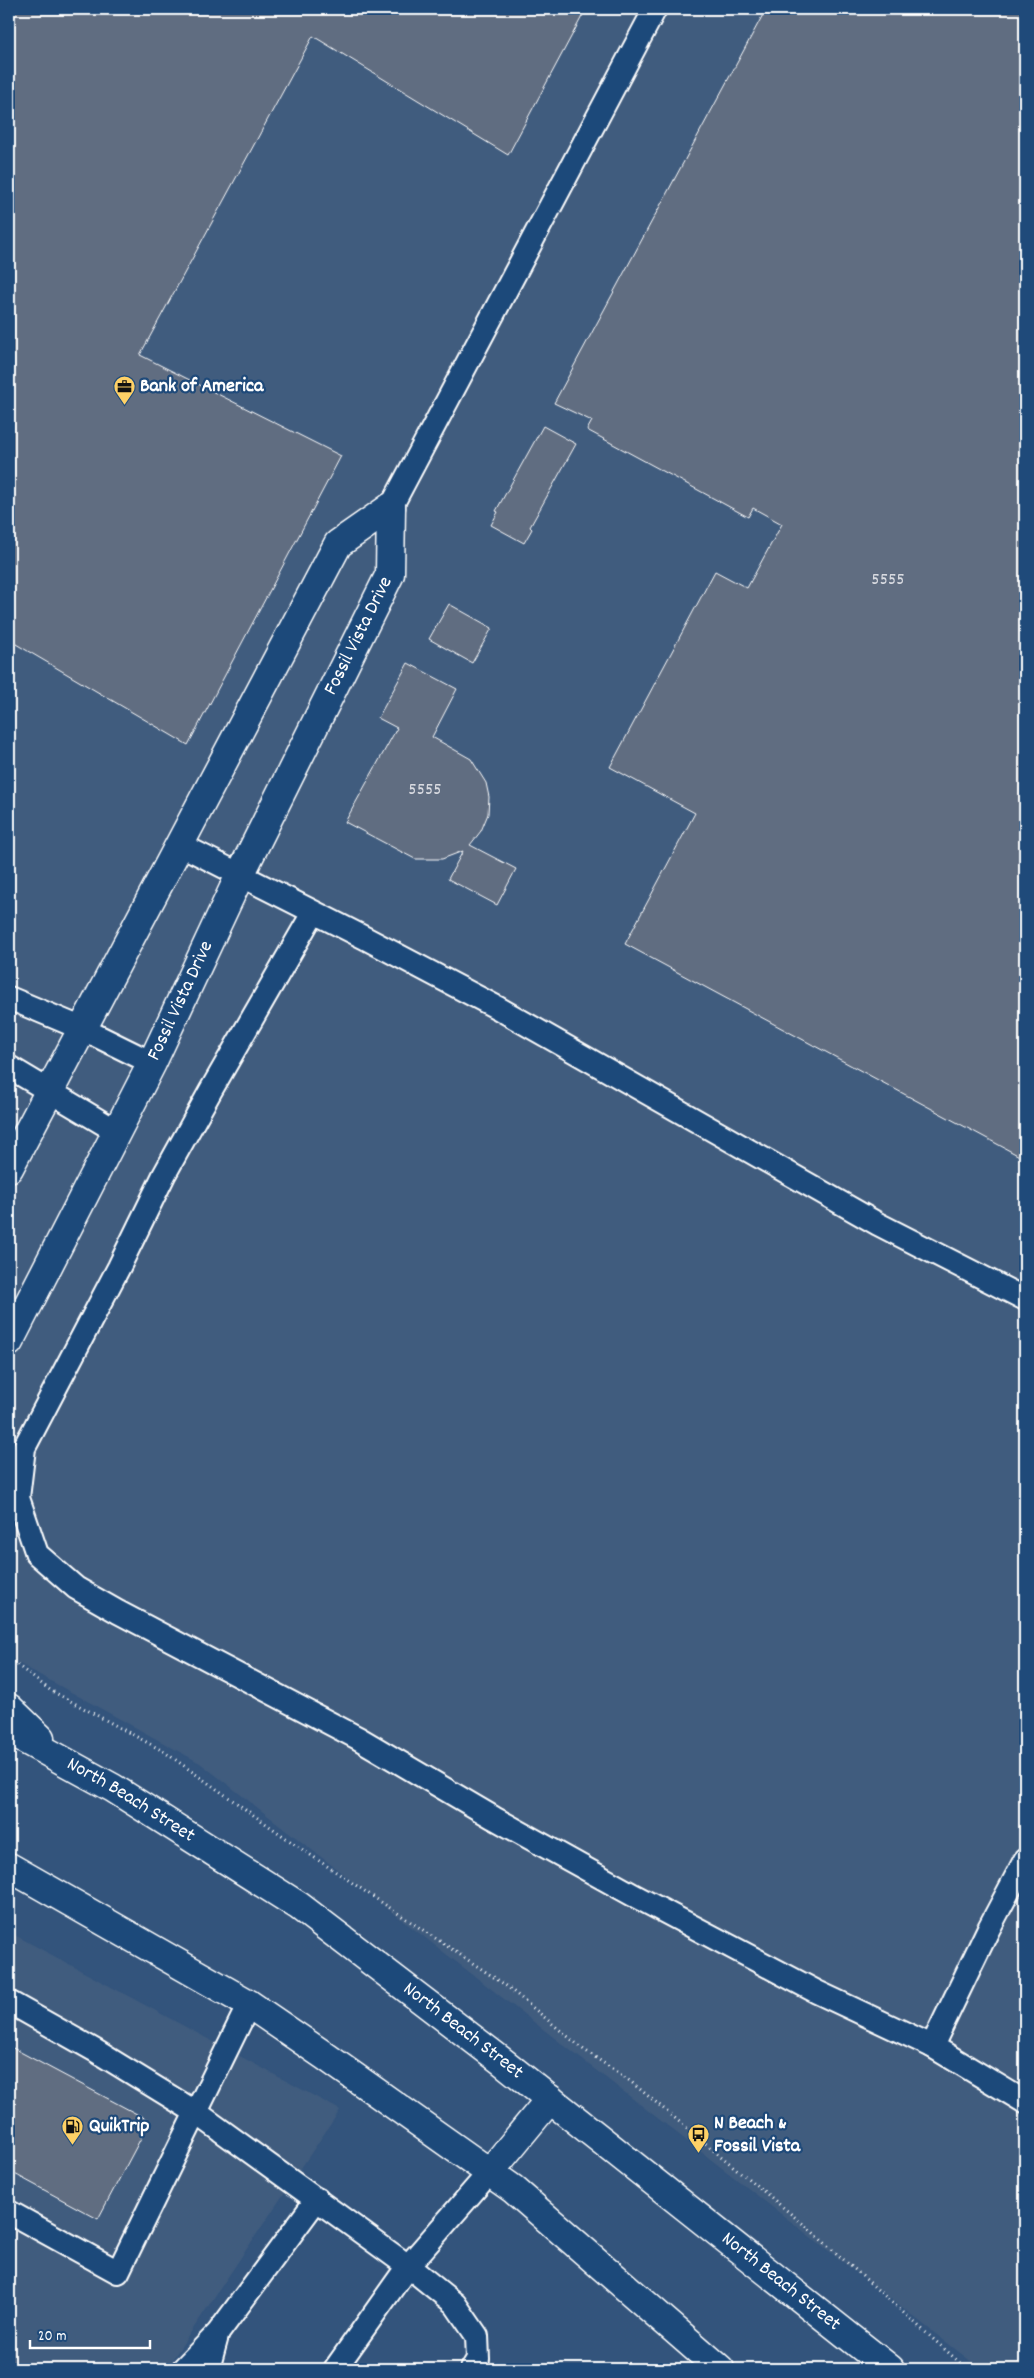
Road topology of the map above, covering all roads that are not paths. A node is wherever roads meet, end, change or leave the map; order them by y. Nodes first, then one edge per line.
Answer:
1 (654, 9) edge
2 (391, 507) junction
3 (179, 844) junction
4 (240, 875) junction
5 (314, 913) junction
6 (9, 998) edge
7 (83, 1029) junction
8 (152, 1063) junction
9 (9, 1068) edge
10 (48, 1092) junction
11 (116, 1131) junction
12 (9, 1168) edge
13 (1025, 1299) edge
14 (9, 1342) edge
15 (9, 1708) edge
16 (9, 1731) edge
17 (61, 1758) junction
18 (1025, 1860) edge
19 (9, 1867) edge
20 (9, 2002) edge
21 (249, 2004) junction
22 (932, 2046) junction
23 (550, 2099) junction
24 (1025, 2102) edge
25 (197, 2112) junction
26 (489, 2173) junction
27 (317, 2198) junction
28 (9, 2212) edge
29 (408, 2266) junction
30 (218, 2333) junction
31 (184, 2369) edge
32 (208, 2369) edge
33 (335, 2369) edge
34 (472, 2369) edge
35 (720, 2369) edge
36 (890, 2369) edge

1 - 2 lane
2 - 3 main road
2 - 4 main road, Fossil Vista Drive
3 - 4 lane
3 - 7 main road
4 - 5 lane
4 - 8 main road, Fossil Vista Drive
5 - 13 lane
5 - 22 lane
6 - 7 lane
7 - 8 lane
7 - 10 main road
8 - 11 main road, Fossil Vista Drive
9 - 10 lane
10 - 11 lane
10 - 12 main road
11 - 14 main road, Fossil Vista Drive
15 - 17 main road
16 - 17 main road, North Beach Street
17 - 23 main road, North Beach Street
18 - 22 lane
19 - 21 main road
20 - 25 lane
21 - 25 lane
21 - 26 main road
22 - 24 lane
23 - 26 main road
23 - 36 main road, North Beach Street
25 - 27 lane
25 - 28 lane
26 - 29 lane
26 - 35 main road
27 - 29 lane
27 - 30 lane
29 - 33 lane
29 - 34 lane
30 - 31 lane
30 - 32 lane

